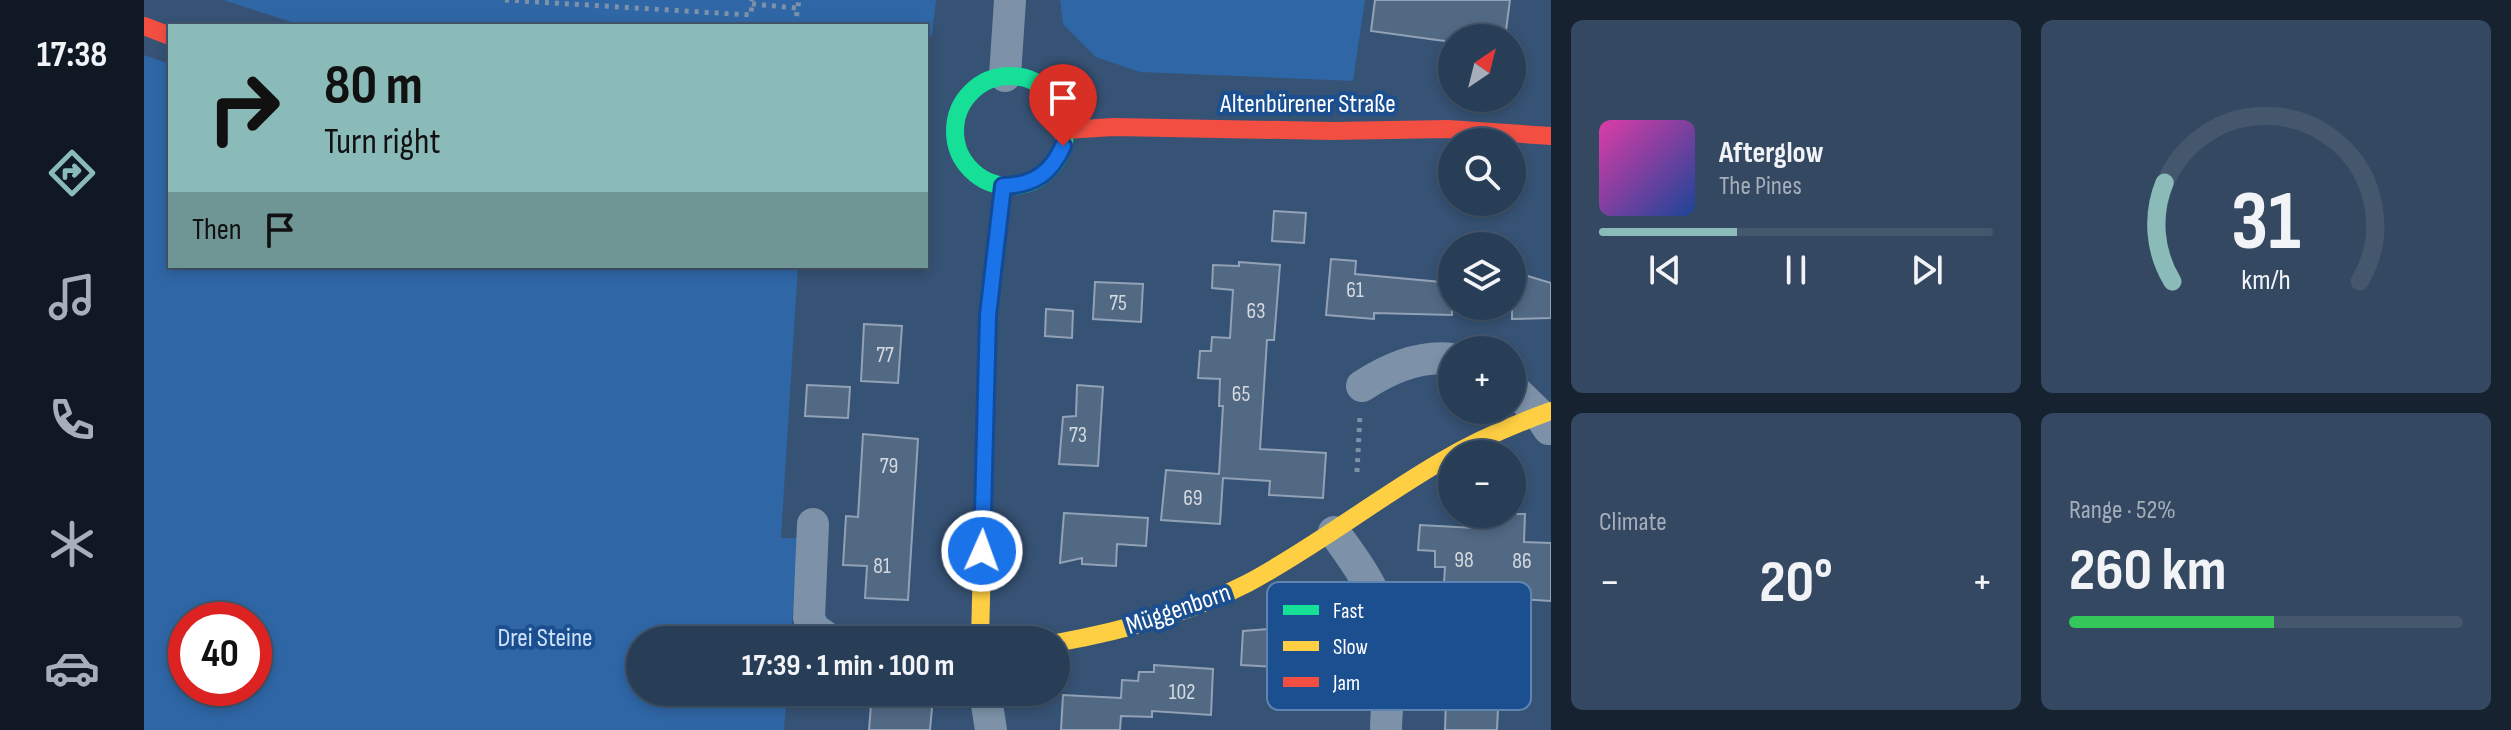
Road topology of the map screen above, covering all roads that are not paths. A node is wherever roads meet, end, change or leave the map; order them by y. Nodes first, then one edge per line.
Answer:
1 (1010, 0) edge
2 (144, 26) edge
3 (168, 35) edge
4 (1005, 76) junction
5 (1065, 130) junction
6 (1551, 136) edge
7 (1003, 186) junction
8 (1438, 358) edge
9 (1362, 386) road end
10 (1526, 400) edge
11 (1547, 419) edge
12 (813, 524) dead end
13 (1344, 524) junction
14 (1369, 582) edge
15 (813, 626) edge
16 (980, 626) edge
17 (1070, 640) edge
18 (987, 706) edge
19 (1387, 710) edge
20 (991, 730) edge
21 (1386, 730) edge

1 - 4 street
2 - 3 street
4 - 5 street
4 - 7 street
5 - 6 street, Altenbürener Straße
5 - 7 street
7 - 16 street
8 - 9 street
10 - 11 street, Müggenborn
11 - 13 street, Müggenborn
12 - 15 street
13 - 14 street
13 - 17 street, Müggenborn
18 - 20 street
19 - 21 street

